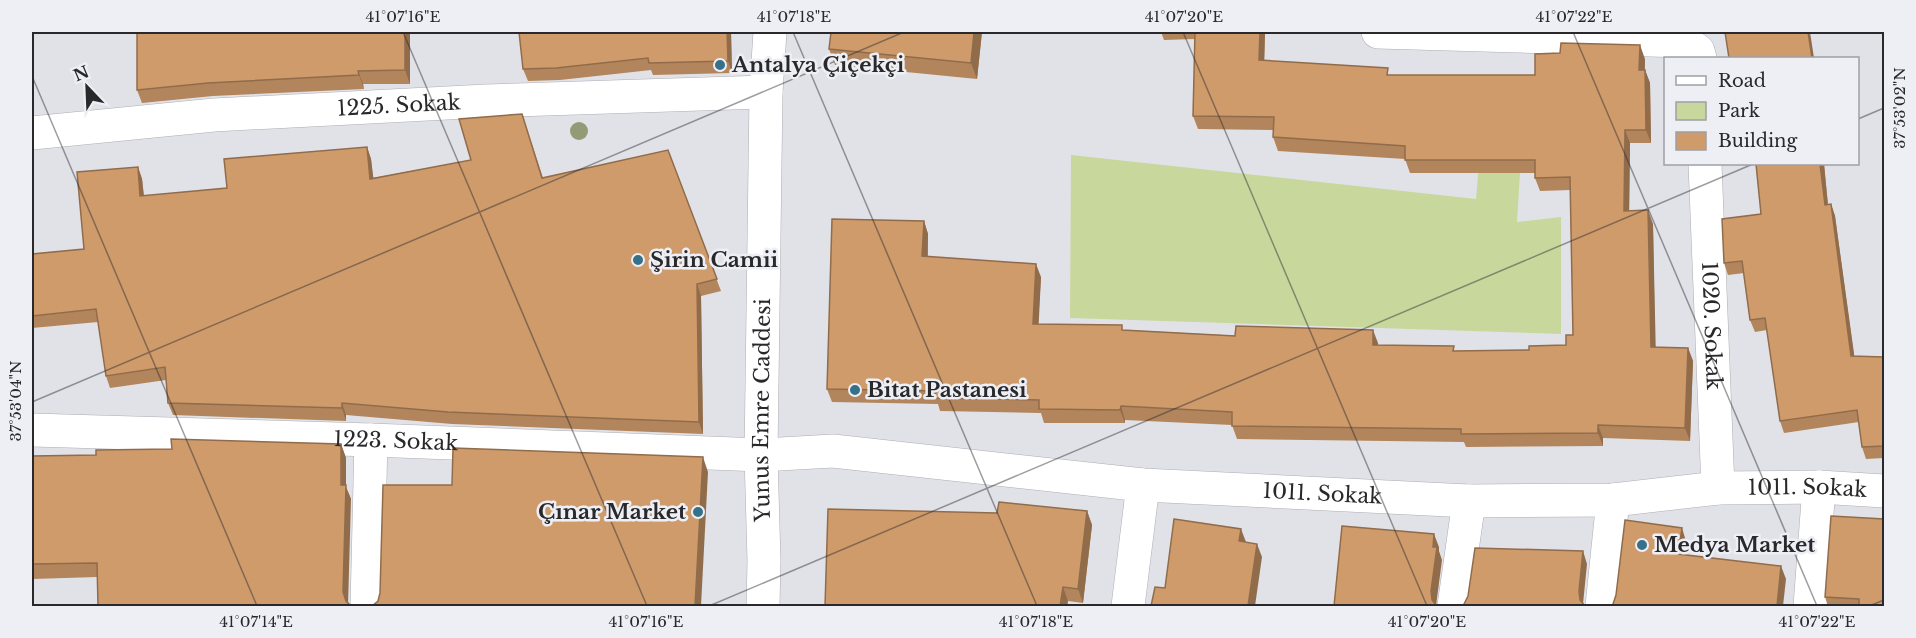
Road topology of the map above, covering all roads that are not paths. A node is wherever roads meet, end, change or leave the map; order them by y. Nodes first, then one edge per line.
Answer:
1 (770, 32) edge
2 (1378, 32) edge
3 (1700, 57) edge
4 (766, 92) junction
5 (32, 133) edge
6 (1706, 165) edge
7 (32, 430) edge
8 (372, 440) junction
9 (761, 455) junction
10 (1143, 485) junction
11 (1819, 487) junction
12 (1718, 488) junction
13 (1884, 491) edge
14 (1613, 500) junction
15 (1469, 501) junction
16 (367, 606) edge
17 (763, 606) edge
18 (1128, 606) edge
19 (1454, 606) edge
20 (1602, 606) edge
21 (1810, 606) edge

1 - 4 street, Yunus Emre Caddesi
2 - 3 street
4 - 5 street, 1225. Sokak
4 - 9 street, Yunus Emre Caddesi
6 - 12 street, 1020. Sokak
7 - 8 street, 1223. Sokak
8 - 9 street, 1223. Sokak
8 - 16 street
9 - 10 street, 1011. Sokak
9 - 17 street, Yunus Emre Caddesi
10 - 15 street, 1011. Sokak
10 - 18 street
11 - 12 street, 1011. Sokak
11 - 13 street, 1011. Sokak
11 - 21 street
12 - 14 street, 1011. Sokak
14 - 15 street, 1011. Sokak
14 - 20 street
15 - 19 street

